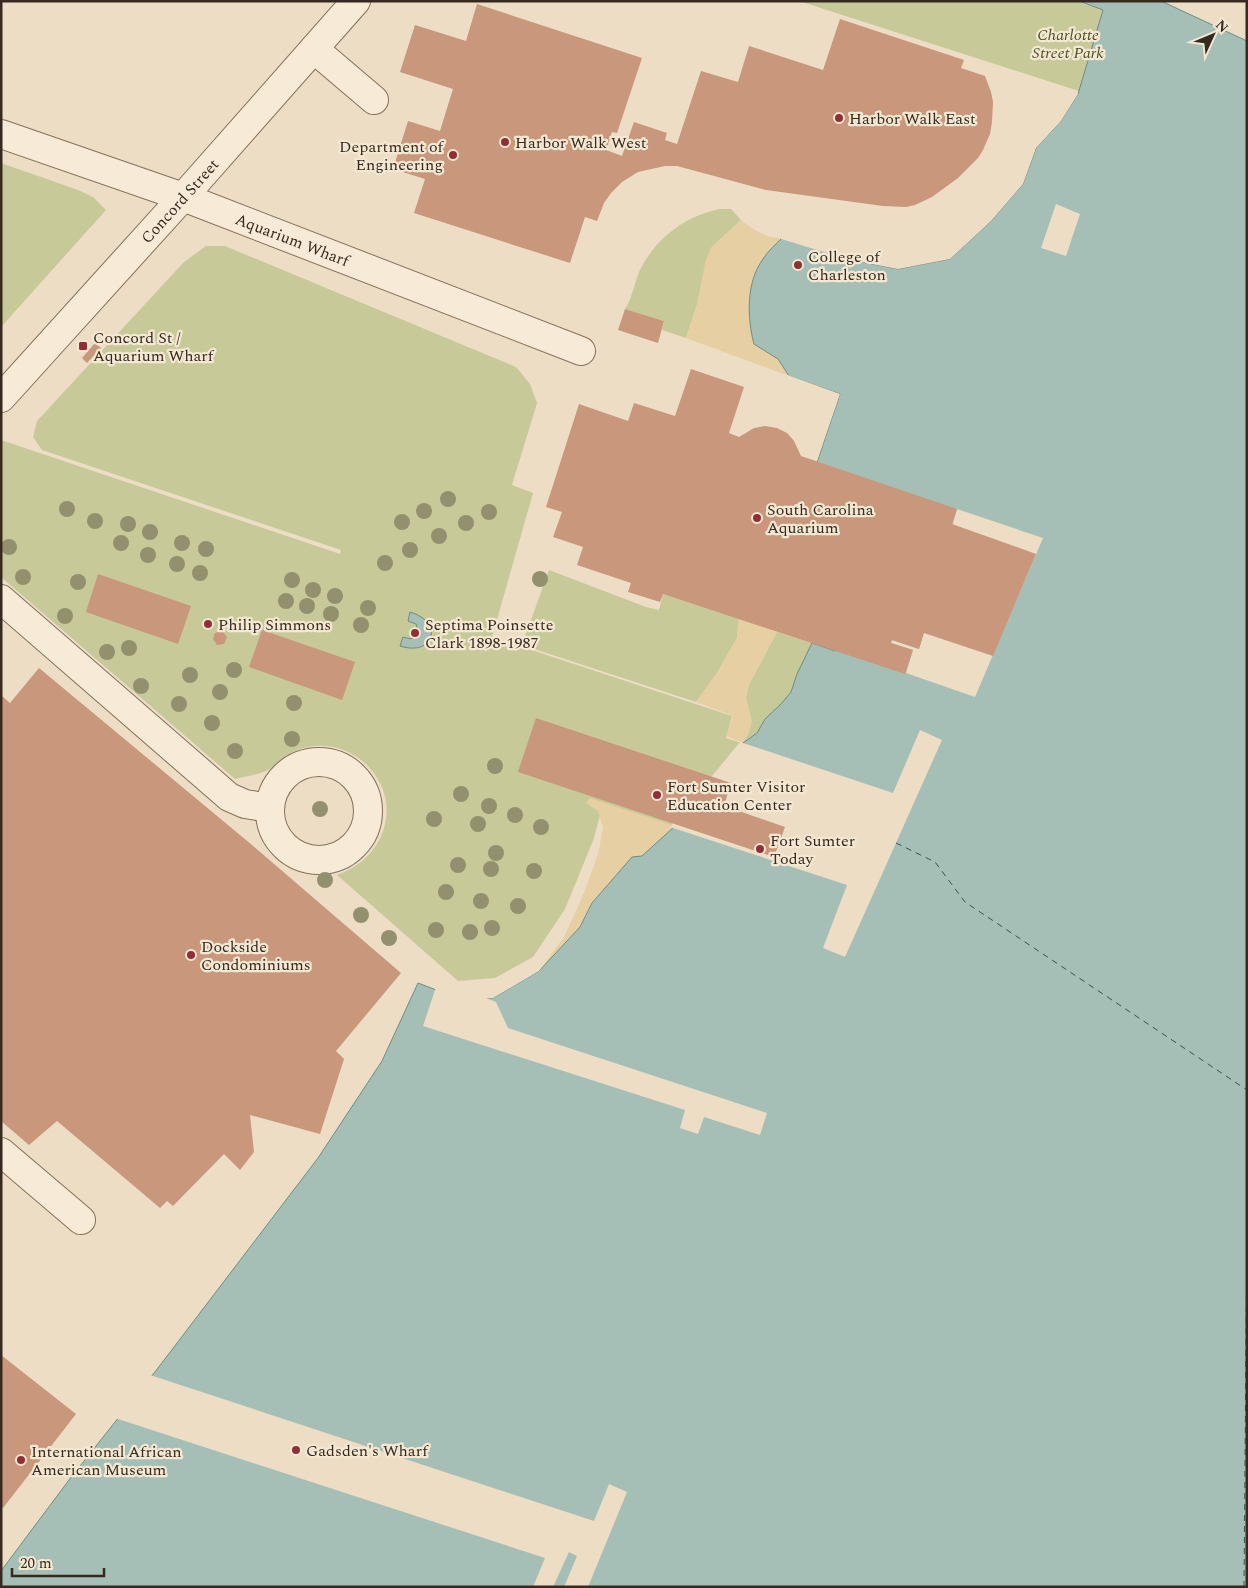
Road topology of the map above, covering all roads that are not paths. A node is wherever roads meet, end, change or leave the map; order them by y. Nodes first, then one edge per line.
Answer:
1 (356, 1) edge
2 (314, 49) junction
3 (374, 100) dead end
4 (1, 134) edge
5 (183, 197) junction
6 (581, 351) dead end
7 (1, 398) edge
8 (1, 599) edge
9 (270, 808) dead end
10 (1, 1152) edge
11 (81, 1220) dead end

1 - 2 street, Concord Street
2 - 3 street
2 - 5 street, Concord Street
4 - 5 street, Aquarium Wharf
5 - 6 street, Aquarium Wharf
5 - 7 street, Concord Street
8 - 9 street
10 - 11 street

